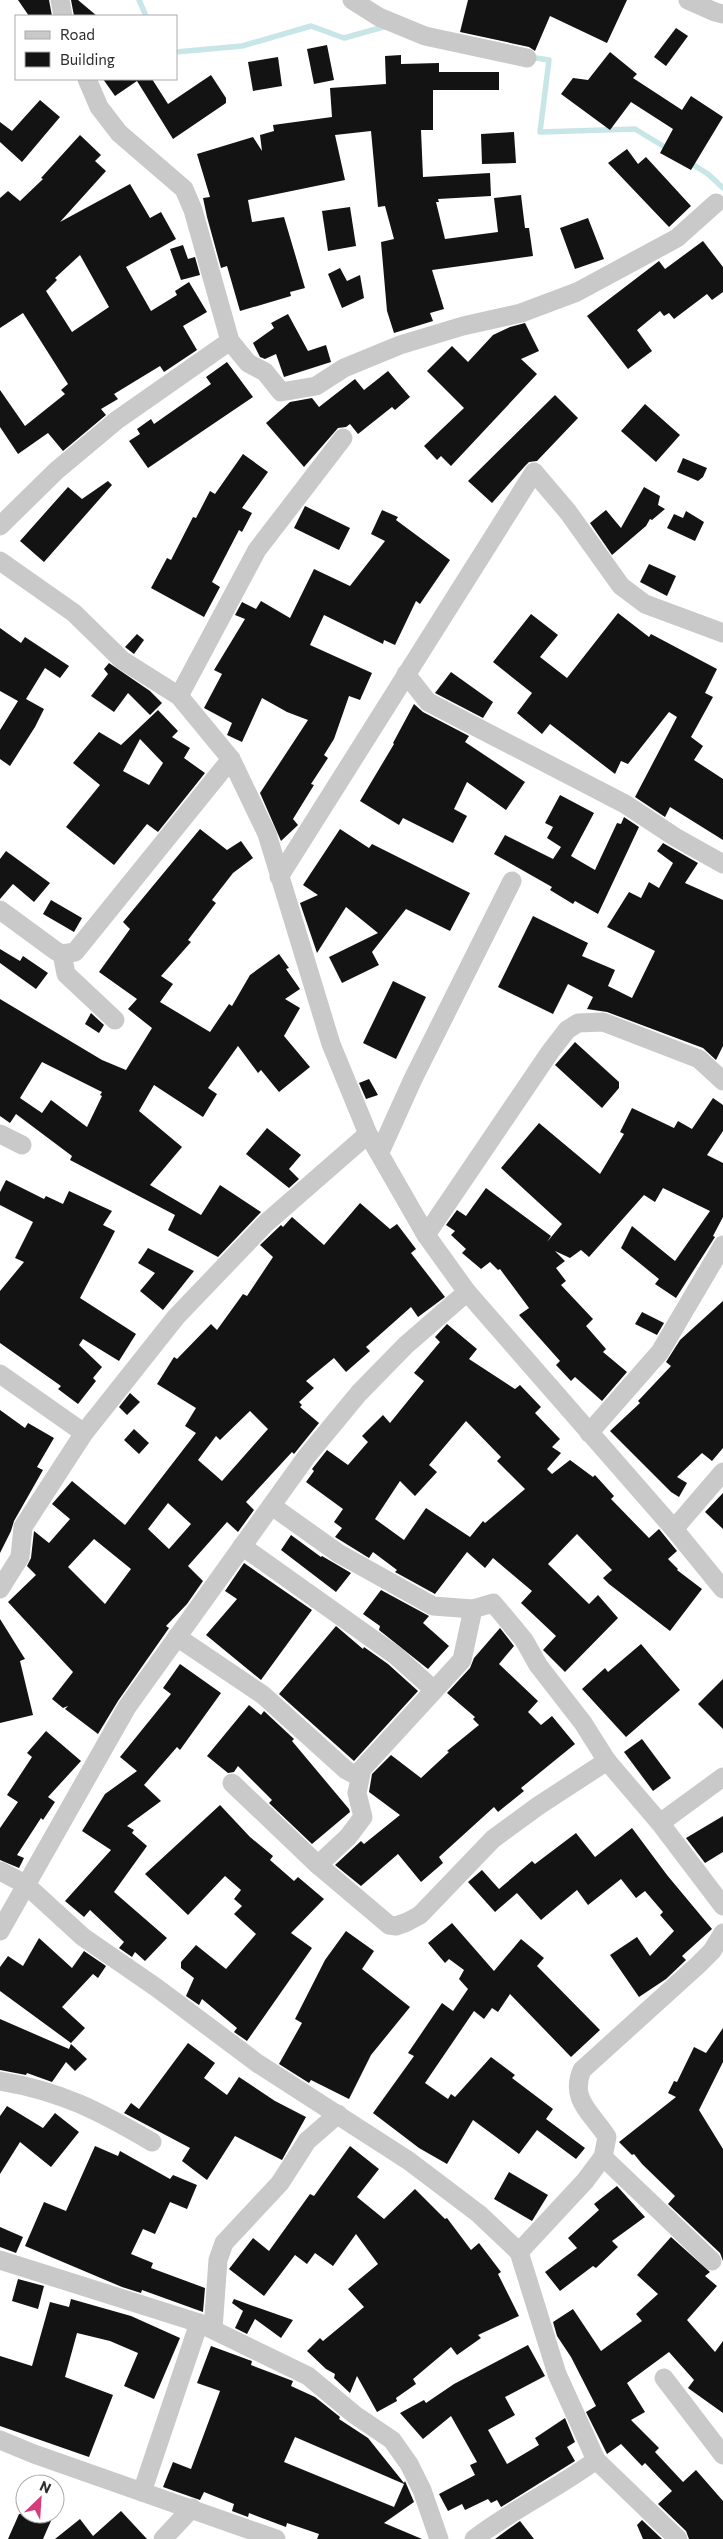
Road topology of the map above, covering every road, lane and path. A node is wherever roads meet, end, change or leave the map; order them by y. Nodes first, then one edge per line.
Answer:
1 (60, 0) edge
2 (352, 0) edge
3 (688, 0) edge
4 (723, 14) edge
5 (63, 15) edge
6 (527, 58) dead end
7 (87, 80) edge
8 (716, 203) dead end
9 (230, 341) junction
10 (343, 438) dead end
11 (0, 526) edge
12 (0, 561) edge
13 (723, 633) edge
14 (406, 674) junction
15 (180, 696) junction
16 (231, 759) junction
17 (723, 864) edge
18 (279, 877) junction
19 (512, 881) dead end
20 (0, 910) edge
21 (62, 954) junction
22 (115, 1020) dead end
23 (723, 1081) edge
24 (0, 1134) edge
25 (368, 1134) junction
26 (22, 1145) dead end
27 (380, 1152) junction
28 (426, 1235) junction
29 (723, 1244) edge
30 (467, 1292) junction
31 (0, 1374) edge
32 (84, 1433) junction
33 (589, 1433) junction
34 (723, 1472) edge
35 (272, 1506) junction
36 (674, 1529) junction
37 (242, 1546) junction
38 (0, 1589) edge
39 (723, 1589) edge
40 (473, 1608) junction
41 (177, 1638) junction
42 (434, 1690) junction
43 (607, 1761) junction
44 (359, 1777) junction
45 (723, 1778) edge
46 (232, 1783) dead end
47 (660, 1823) junction
48 (318, 1866) junction
49 (0, 1871) edge
50 (25, 1884) junction
51 (723, 1906) edge
52 (0, 1931) edge
53 (723, 1933) edge
54 (0, 2081) edge
55 (338, 2114) junction
56 (152, 2142) dead end
57 (603, 2157) junction
58 (519, 2252) junction
59 (0, 2260) edge
60 (712, 2262) dead end
61 (206, 2326) junction
62 (664, 2378) dead end
63 (0, 2440) edge
64 (723, 2455) edge
65 (596, 2460) junction
66 (142, 2492) junction
67 (192, 2508) junction
68 (163, 2539) edge
69 (276, 2539) edge
70 (440, 2539) edge
71 (474, 2539) edge
72 (678, 2539) edge

1 - 5 street
2 - 6 street
3 - 4 street
7 - 9 street
8 - 9 street
9 - 11 street
10 - 15 street
12 - 15 street
13 - 14 street
14 - 17 street
14 - 18 street
15 - 16 street
16 - 18 street
16 - 21 street
18 - 25 street
19 - 27 street
20 - 21 street
21 - 22 street
23 - 28 street
24 - 26 street
25 - 27 street
25 - 32 street
27 - 28 street
28 - 30 street
29 - 33 street
30 - 33 street
30 - 35 street
31 - 32 street
32 - 38 street
33 - 36 street
34 - 36 street
35 - 37 street
35 - 40 street
36 - 39 street
37 - 41 street
37 - 42 street
40 - 42 street
40 - 43 street
41 - 44 street
41 - 50 street
42 - 44 street
43 - 47 street
43 - 48 street
44 - 48 street
45 - 47 street
46 - 48 street
47 - 51 street
49 - 50 street
50 - 52 street
50 - 55 street
53 - 57 street
54 - 56 street
55 - 58 street
55 - 61 street
57 - 58 street
57 - 60 street
58 - 65 street
59 - 61 street
61 - 66 street
61 - 70 street
62 - 64 street
63 - 66 street
65 - 71 street
65 - 72 street
66 - 67 street
67 - 68 street
67 - 69 street

